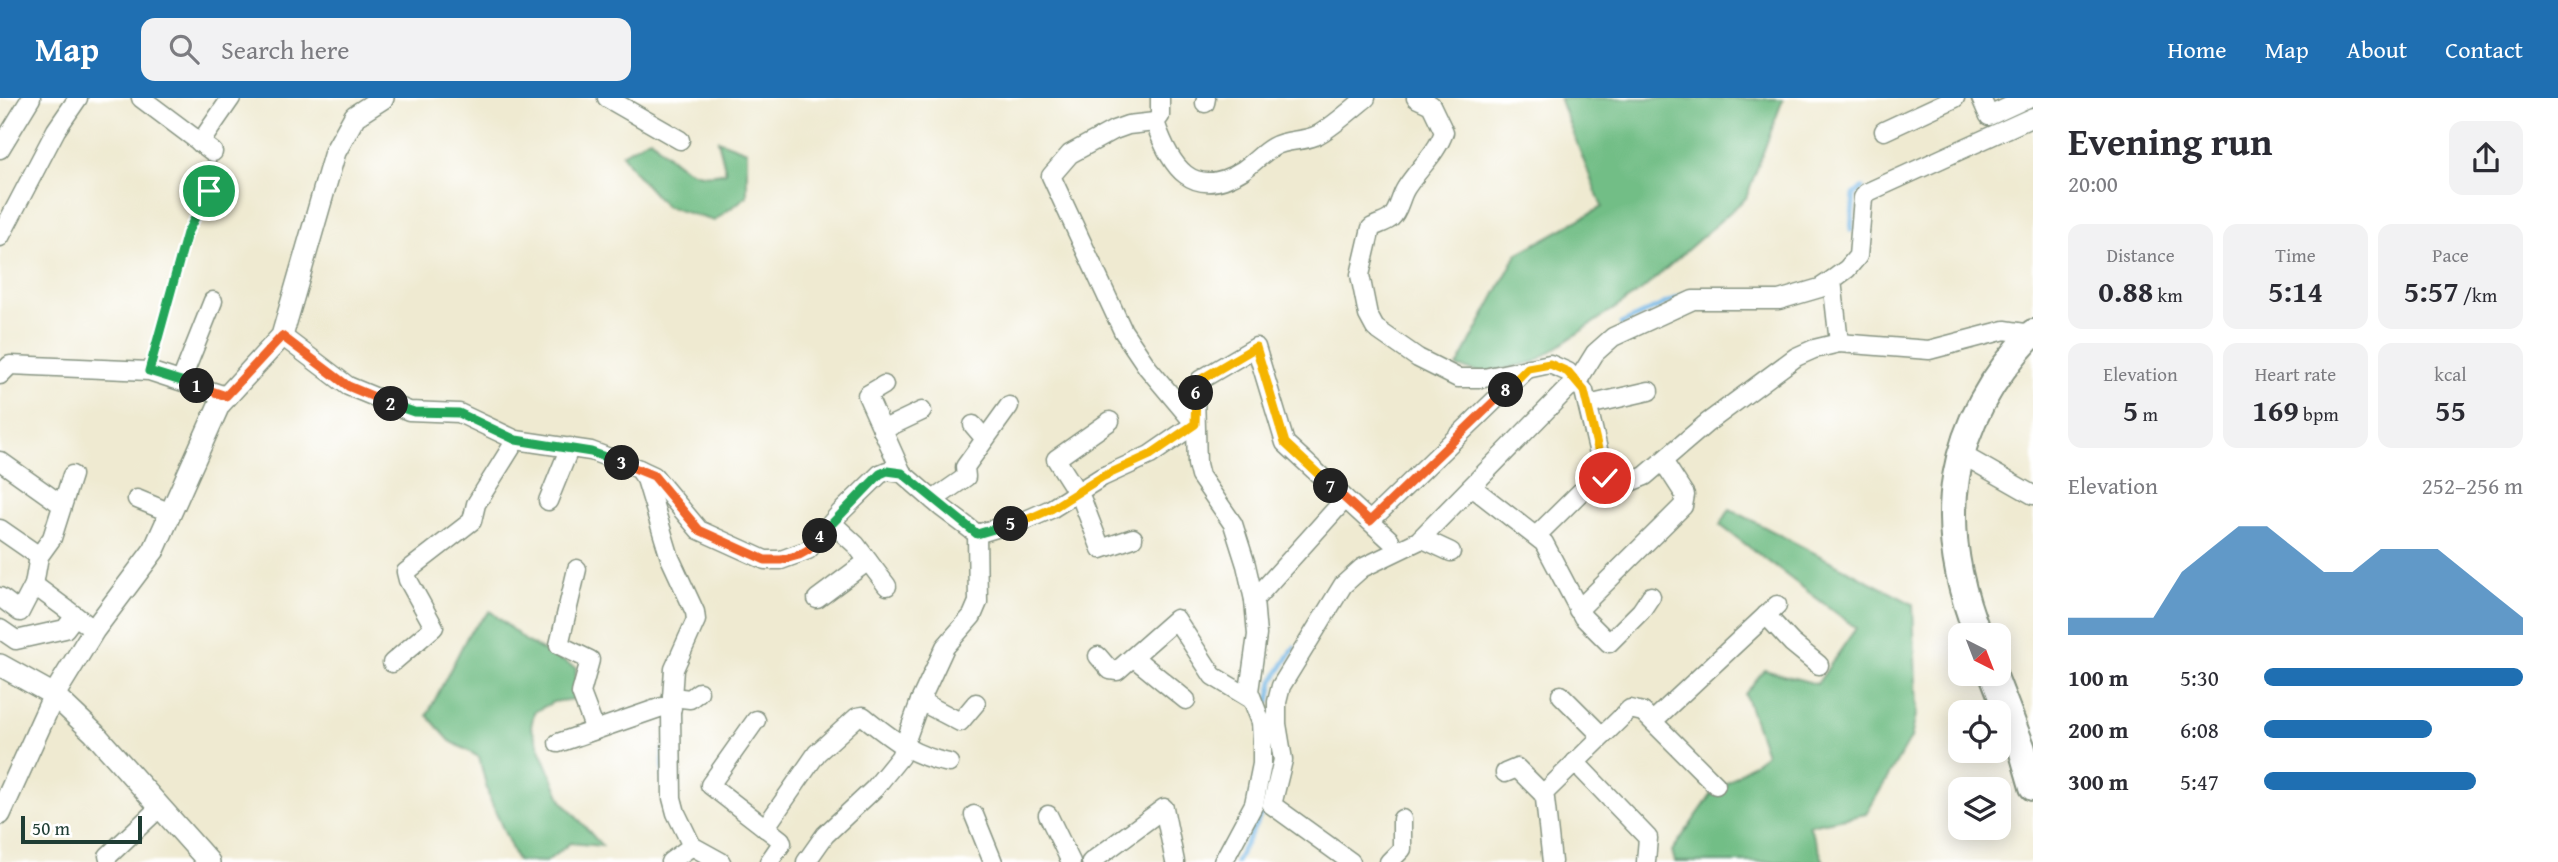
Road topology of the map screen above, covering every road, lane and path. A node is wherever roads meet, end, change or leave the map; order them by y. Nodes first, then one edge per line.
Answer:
1 (31, 98) edge
2 (78, 98) edge
3 (141, 98) edge
4 (231, 98) edge
5 (383, 98) edge
6 (607, 98) edge
7 (1160, 98) edge
8 (1366, 98) edge
9 (1416, 98) edge
10 (1955, 98) edge
11 (1981, 98) edge
12 (2028, 98) edge
13 (2033, 117) edge
14 (1155, 122) junction
15 (1884, 131) dead end
16 (680, 140) dead end
17 (0, 149) edge
18 (209, 191) dead end
19 (0, 237) edge
20 (1832, 280) junction
21 (213, 301) dead end
22 (2032, 334) edge
23 (282, 336) junction
24 (1839, 343) junction
25 (1528, 368) junction
26 (149, 371) junction
27 (0, 375) edge
28 (181, 381) junction
29 (1577, 382) junction
30 (884, 385) dead end
31 (1649, 391) dead end
32 (226, 396) junction
33 (1588, 405) junction
34 (1009, 406) dead end
35 (922, 411) dead end
36 (1110, 421) dead end
37 (1195, 424) junction
38 (882, 430) junction
39 (516, 440) junction
40 (570, 447) junction
41 (1961, 454) junction
42 (0, 461) edge
43 (1663, 461) junction
44 (639, 469) junction
45 (1603, 470) junction
46 (902, 473) junction
47 (72, 475) dead end
48 (1472, 486) junction
49 (1078, 492) junction
50 (2033, 495) edge
51 (137, 499) dead end
52 (1345, 499) junction
53 (933, 500) junction
54 (548, 501) dead end
55 (62, 505) junction
56 (171, 513) junction
57 (1370, 521) junction
58 (832, 523) junction
59 (0, 529) edge
60 (977, 534) junction
61 (1536, 536) junction
62 (1133, 538) dead end
63 (1421, 538) junction
64 (1390, 540) dead end
65 (1451, 552) dead end
66 (39, 556) junction
67 (868, 561) junction
68 (578, 569) dead end
69 (34, 586) junction
70 (887, 586) dead end
71 (1651, 596) dead end
72 (0, 597) edge
73 (817, 599) dead end
74 (1254, 600) junction
75 (1578, 610) junction
76 (75, 616) junction
77 (1973, 623) edge
78 (0, 629) edge
79 (94, 630) junction
80 (1098, 656) dead end
81 (1133, 657) junction
82 (392, 663) dead end
83 (1819, 665) dead end
84 (2, 669) edge
85 (1998, 686) edge
86 (699, 692) dead end
87 (54, 695) junction
88 (1561, 695) dead end
89 (1186, 699) dead end
90 (1251, 699) junction
91 (920, 701) junction
92 (672, 702) junction
93 (975, 704) dead end
94 (757, 720) dead end
95 (1653, 721) junction
96 (595, 730) junction
97 (1602, 736) junction
98 (558, 743) dead end
99 (902, 748) junction
100 (1575, 762) junction
101 (949, 763) dead end
102 (1505, 773) dead end
103 (1716, 785) dead end
104 (2033, 787) edge
105 (1543, 794) junction
106 (159, 808) junction
107 (0, 814) edge
108 (974, 815) dead end
109 (1048, 815) dead end
110 (1402, 818) dead end
111 (765, 828) junction
112 (692, 846) junction
113 (108, 856) dead end
114 (209, 862) edge
115 (670, 862) edge
116 (721, 862) edge
117 (769, 862) edge
118 (806, 862) edge
119 (993, 862) edge
120 (1071, 862) edge
121 (1091, 862) edge
122 (1175, 862) edge
123 (1223, 862) edge
124 (1351, 862) edge
125 (1389, 862) edge
126 (1552, 862) edge
127 (1646, 862) edge

1 - 17 street
2 - 19 street
3 - 4 street
5 - 23 street
6 - 16 street
7 - 14 street
8 - 14 street
9 - 25 street
10 - 15 street
11 - 12 street
13 - 20 street
14 - 37 street
18 - 26 path
20 - 24 street
20 - 29 street
21 - 28 street
22 - 24 street
22 - 41 main road
23 - 32 street
23 - 39 street
24 - 43 street
25 - 29 street
25 - 57 street
26 - 27 street
26 - 28 street
28 - 32 street
29 - 33 street
29 - 48 street
30 - 38 street
31 - 33 street
32 - 56 street
33 - 45 street
34 - 53 street
35 - 38 street
36 - 49 street
37 - 49 street
37 - 52 street
37 - 74 street
38 - 46 street
39 - 40 street
39 - 82 street
40 - 44 street
40 - 54 street
41 - 50 street
41 - 77 main road
42 - 55 street
43 - 45 street
43 - 75 street
44 - 58 street
44 - 92 street
45 - 61 street
46 - 53 street
46 - 58 street
47 - 55 street
48 - 61 street
48 - 63 street
49 - 60 street
49 - 62 street
51 - 56 street
52 - 57 street
52 - 74 street
53 - 60 street
55 - 66 street
56 - 79 street
57 - 64 street
58 - 67 street
59 - 66 street
60 - 91 street
61 - 75 street
63 - 65 street
63 - 124 street
66 - 69 street
67 - 70 street
67 - 73 street
68 - 96 street
69 - 72 street
69 - 76 street
71 - 75 street
74 - 90 street
76 - 78 street
76 - 79 street
79 - 87 street
80 - 81 street
81 - 89 street
81 - 90 street
83 - 95 street
84 - 87 street
85 - 104 main road
86 - 92 street
87 - 106 street
87 - 107 street
88 - 97 street
90 - 123 street
91 - 93 street
91 - 99 street
92 - 96 street
92 - 112 street
94 - 111 street
95 - 97 street
95 - 103 street
96 - 98 street
97 - 100 street
99 - 101 street
99 - 111 street
99 - 118 street
100 - 105 street
100 - 127 street
102 - 105 street
105 - 126 street
106 - 113 street
106 - 114 street
108 - 119 street
109 - 120 street
110 - 125 street
111 - 117 street
112 - 115 street
112 - 116 street
121 - 122 street

